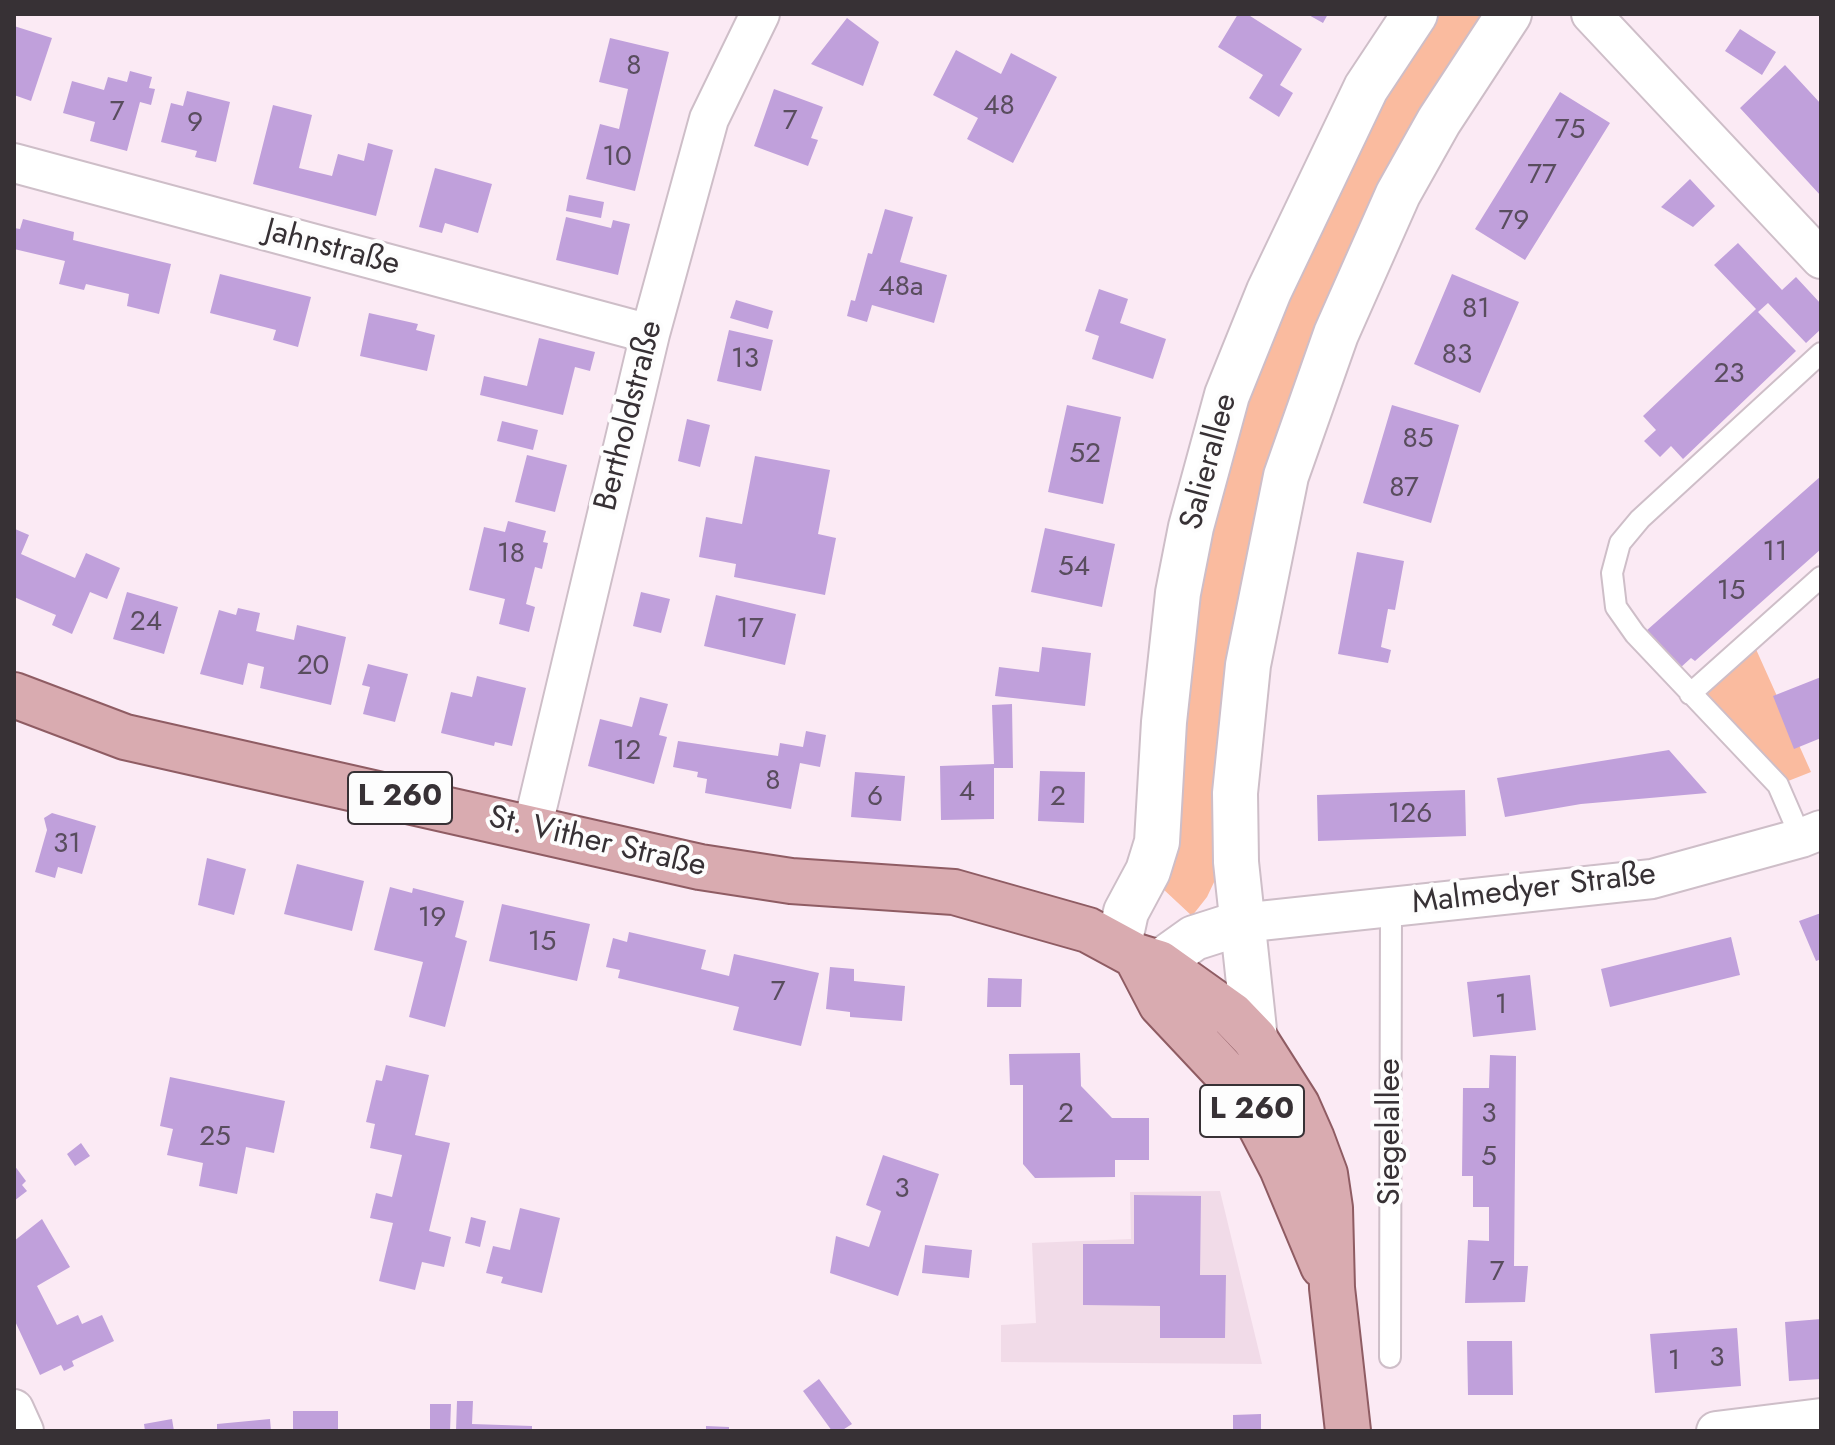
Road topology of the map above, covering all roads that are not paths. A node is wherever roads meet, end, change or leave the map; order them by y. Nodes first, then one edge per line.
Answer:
1 (760, 14) edge
2 (1415, 14) edge
3 (1509, 14) edge
4 (1591, 14) edge
5 (14, 163) edge
6 (1821, 259) edge
7 (650, 334) junction
8 (1821, 353) edge
9 (1821, 577) edge
10 (1690, 694) junction
11 (14, 695) edge
12 (532, 829) junction
13 (1811, 834) edge
14 (1391, 907) junction
15 (1241, 923) junction
16 (1138, 955) junction
17 (1255, 1039) junction
18 (1332, 1288) junction
19 (1390, 1357) dead end
20 (14, 1409) edge
21 (1821, 1418) edge
22 (24, 1431) edge
23 (1348, 1431) edge
24 (1716, 1431) edge

1 - 7 street, Bertholdstraße
2 - 16 street, Salierallee
3 - 15 street
4 - 6 street
5 - 7 street, Jahnstraße
7 - 12 street, Bertholdstraße
8 - 10 lane
9 - 10 lane
10 - 13 lane
11 - 12 main road, St. Vither Straße / L 260
12 - 16 main road, St. Vither Straße / L 260
13 - 14 street, Malmedyer Straße
14 - 15 street, Malmedyer Straße
14 - 19 lane, Siegelallee
15 - 16 street
15 - 17 street
16 - 17 main road, Siegelallee / L 260
16 - 18 main road, Siegelallee / L 260
17 - 18 main road, Siegelallee / L 260
18 - 23 main road, Siegelallee / L 260
20 - 22 street
21 - 24 street

